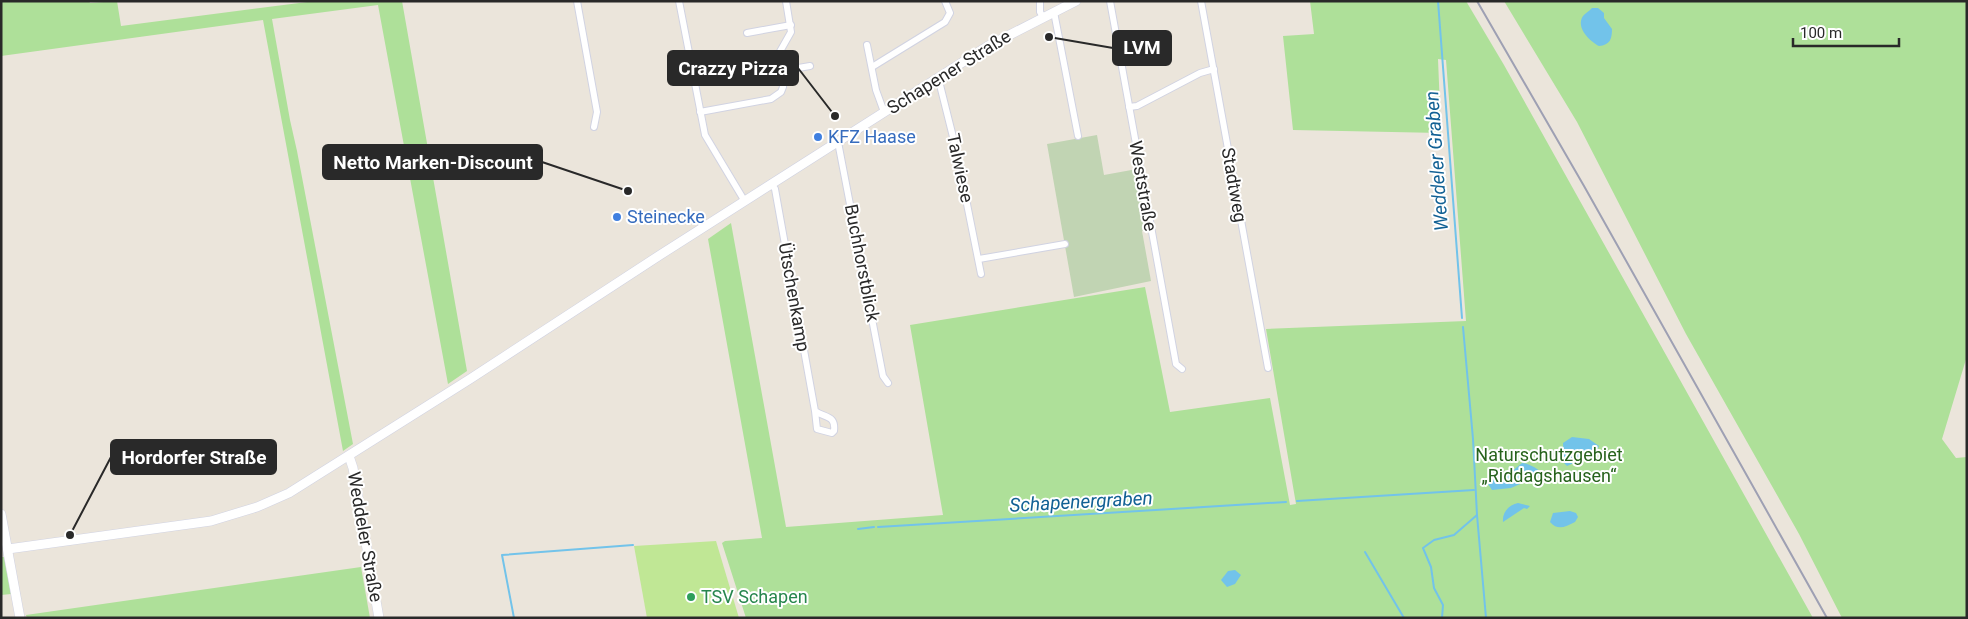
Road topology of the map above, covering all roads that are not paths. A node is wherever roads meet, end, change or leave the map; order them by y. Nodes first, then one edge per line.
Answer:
1 (577, 1) edge
2 (679, 1) edge
3 (786, 1) edge
4 (945, 1) edge
5 (1040, 1) edge
6 (1076, 1) edge
7 (1110, 1) edge
8 (1201, 1) edge
9 (1054, 12) junction
10 (1043, 17) junction
11 (791, 25) junction
12 (747, 33) dead end
13 (867, 45) dead end
14 (810, 66) dead end
15 (872, 67) junction
16 (1214, 69) junction
17 (781, 71) junction
18 (937, 78) junction
19 (1129, 107) junction
20 (700, 112) junction
21 (884, 112) junction
22 (594, 127) dead end
23 (1078, 136) dead end
24 (838, 142) junction
25 (771, 183) junction
26 (744, 200) junction
27 (1065, 244) dead end
28 (978, 259) junction
29 (981, 274) dead end
30 (1268, 368) dead end
31 (1182, 369) dead end
32 (888, 382) dead end
33 (815, 411) dead end
34 (349, 456) junction
35 (1, 514) edge
36 (8, 549) junction
37 (20, 618) edge
38 (380, 618) edge

1 - 22 street
2 - 20 street
3 - 11 street
4 - 15 street
5 - 10 street
6 - 9 street, Schapener Straße
7 - 19 street, Weststraße
8 - 16 street, Stadtweg
9 - 10 street, Schapener Straße
9 - 23 street
10 - 18 street, Schapener Straße
11 - 12 street
11 - 17 street
13 - 15 street
14 - 17 street
15 - 21 street
16 - 19 street
16 - 30 street, Stadtweg
17 - 20 street
18 - 21 street, Schapener Straße
18 - 28 street, Talwiese
19 - 31 street, Weststraße
20 - 26 street
21 - 24 street, Schapener Straße
24 - 25 street, Schapener Straße
24 - 32 street, Buchhorstblick
25 - 26 street, Schapener Straße
25 - 33 street, Ütschenkamp
26 - 34 street, Schapener Straße
27 - 28 street
28 - 29 street, Talwiese
34 - 36 street, Schapener Straße
34 - 38 street, Weddeler Straße
35 - 36 street
36 - 37 street

